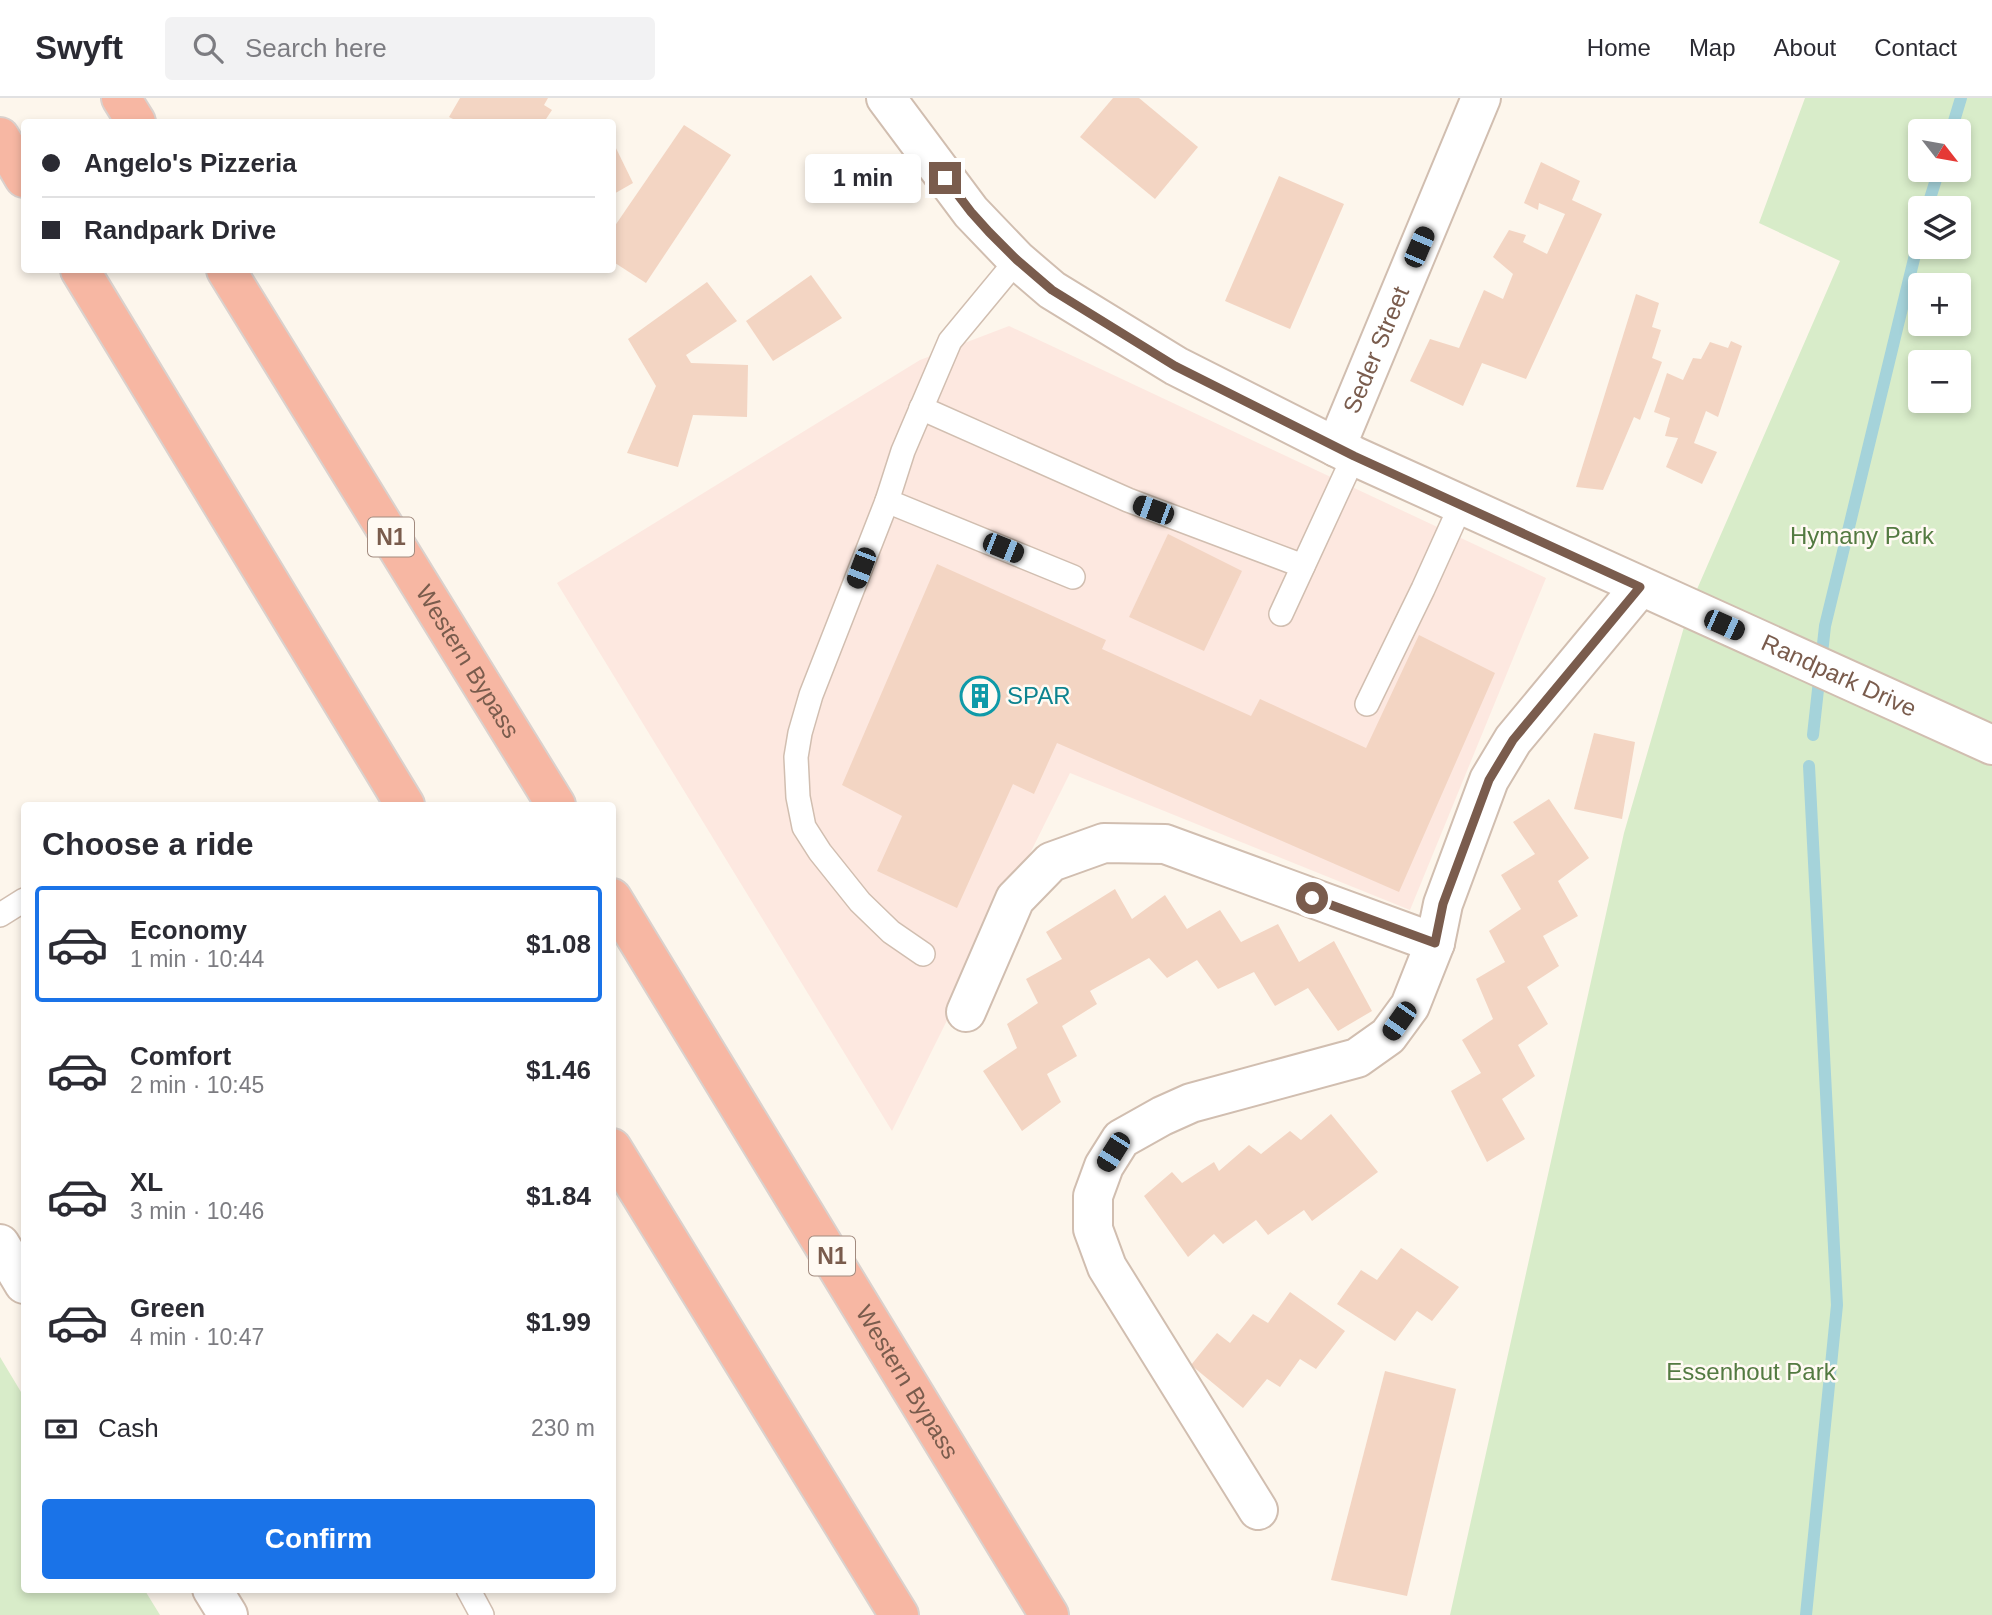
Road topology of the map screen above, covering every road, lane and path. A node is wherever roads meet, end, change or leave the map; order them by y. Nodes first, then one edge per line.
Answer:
1 (121, 98) edge
2 (886, 98) edge
3 (1481, 98) edge
4 (134, 119) edge
5 (0, 137) edge
6 (21, 173) edge
7 (1017, 260) junction
8 (82, 273) edge
9 (228, 273) edge
10 (921, 408) junction
11 (1345, 451) junction
12 (887, 501) junction
13 (1461, 505) junction
14 (1303, 566) junction
15 (1073, 577) dead end
16 (1640, 587) junction
17 (1281, 614) dead end
18 (1367, 704) dead end
19 (1992, 746) edge
20 (403, 802) edge
21 (554, 802) edge
22 (21, 902) edge
23 (616, 905) edge
24 (0, 915) edge
25 (1435, 943) junction
26 (923, 954) dead end
27 (966, 1012) dead end
28 (616, 1155) edge
29 (0, 1244) edge
30 (21, 1279) edge
31 (1258, 1510) dead end
32 (215, 1593) edge
33 (470, 1593) edge
34 (229, 1615) edge
35 (482, 1615) edge
36 (899, 1615) edge
37 (1049, 1615) edge

1 - 4 highway
2 - 7 street, Randpark Drive
3 - 11 street, Seder Street
5 - 6 highway
7 - 10 lane
7 - 11 street, Randpark Drive
8 - 20 highway
9 - 21 highway, Western Bypass / N1
10 - 12 lane
10 - 14 lane
11 - 13 street, Randpark Drive
11 - 14 lane
12 - 15 lane
12 - 26 lane
13 - 16 street, Randpark Drive
13 - 18 lane
14 - 17 lane
16 - 19 street, Randpark Drive
16 - 25 street
22 - 24 lane
23 - 37 highway, Western Bypass / N1
25 - 27 street
25 - 31 street
28 - 36 highway
29 - 30 street
32 - 34 street
33 - 35 lane

